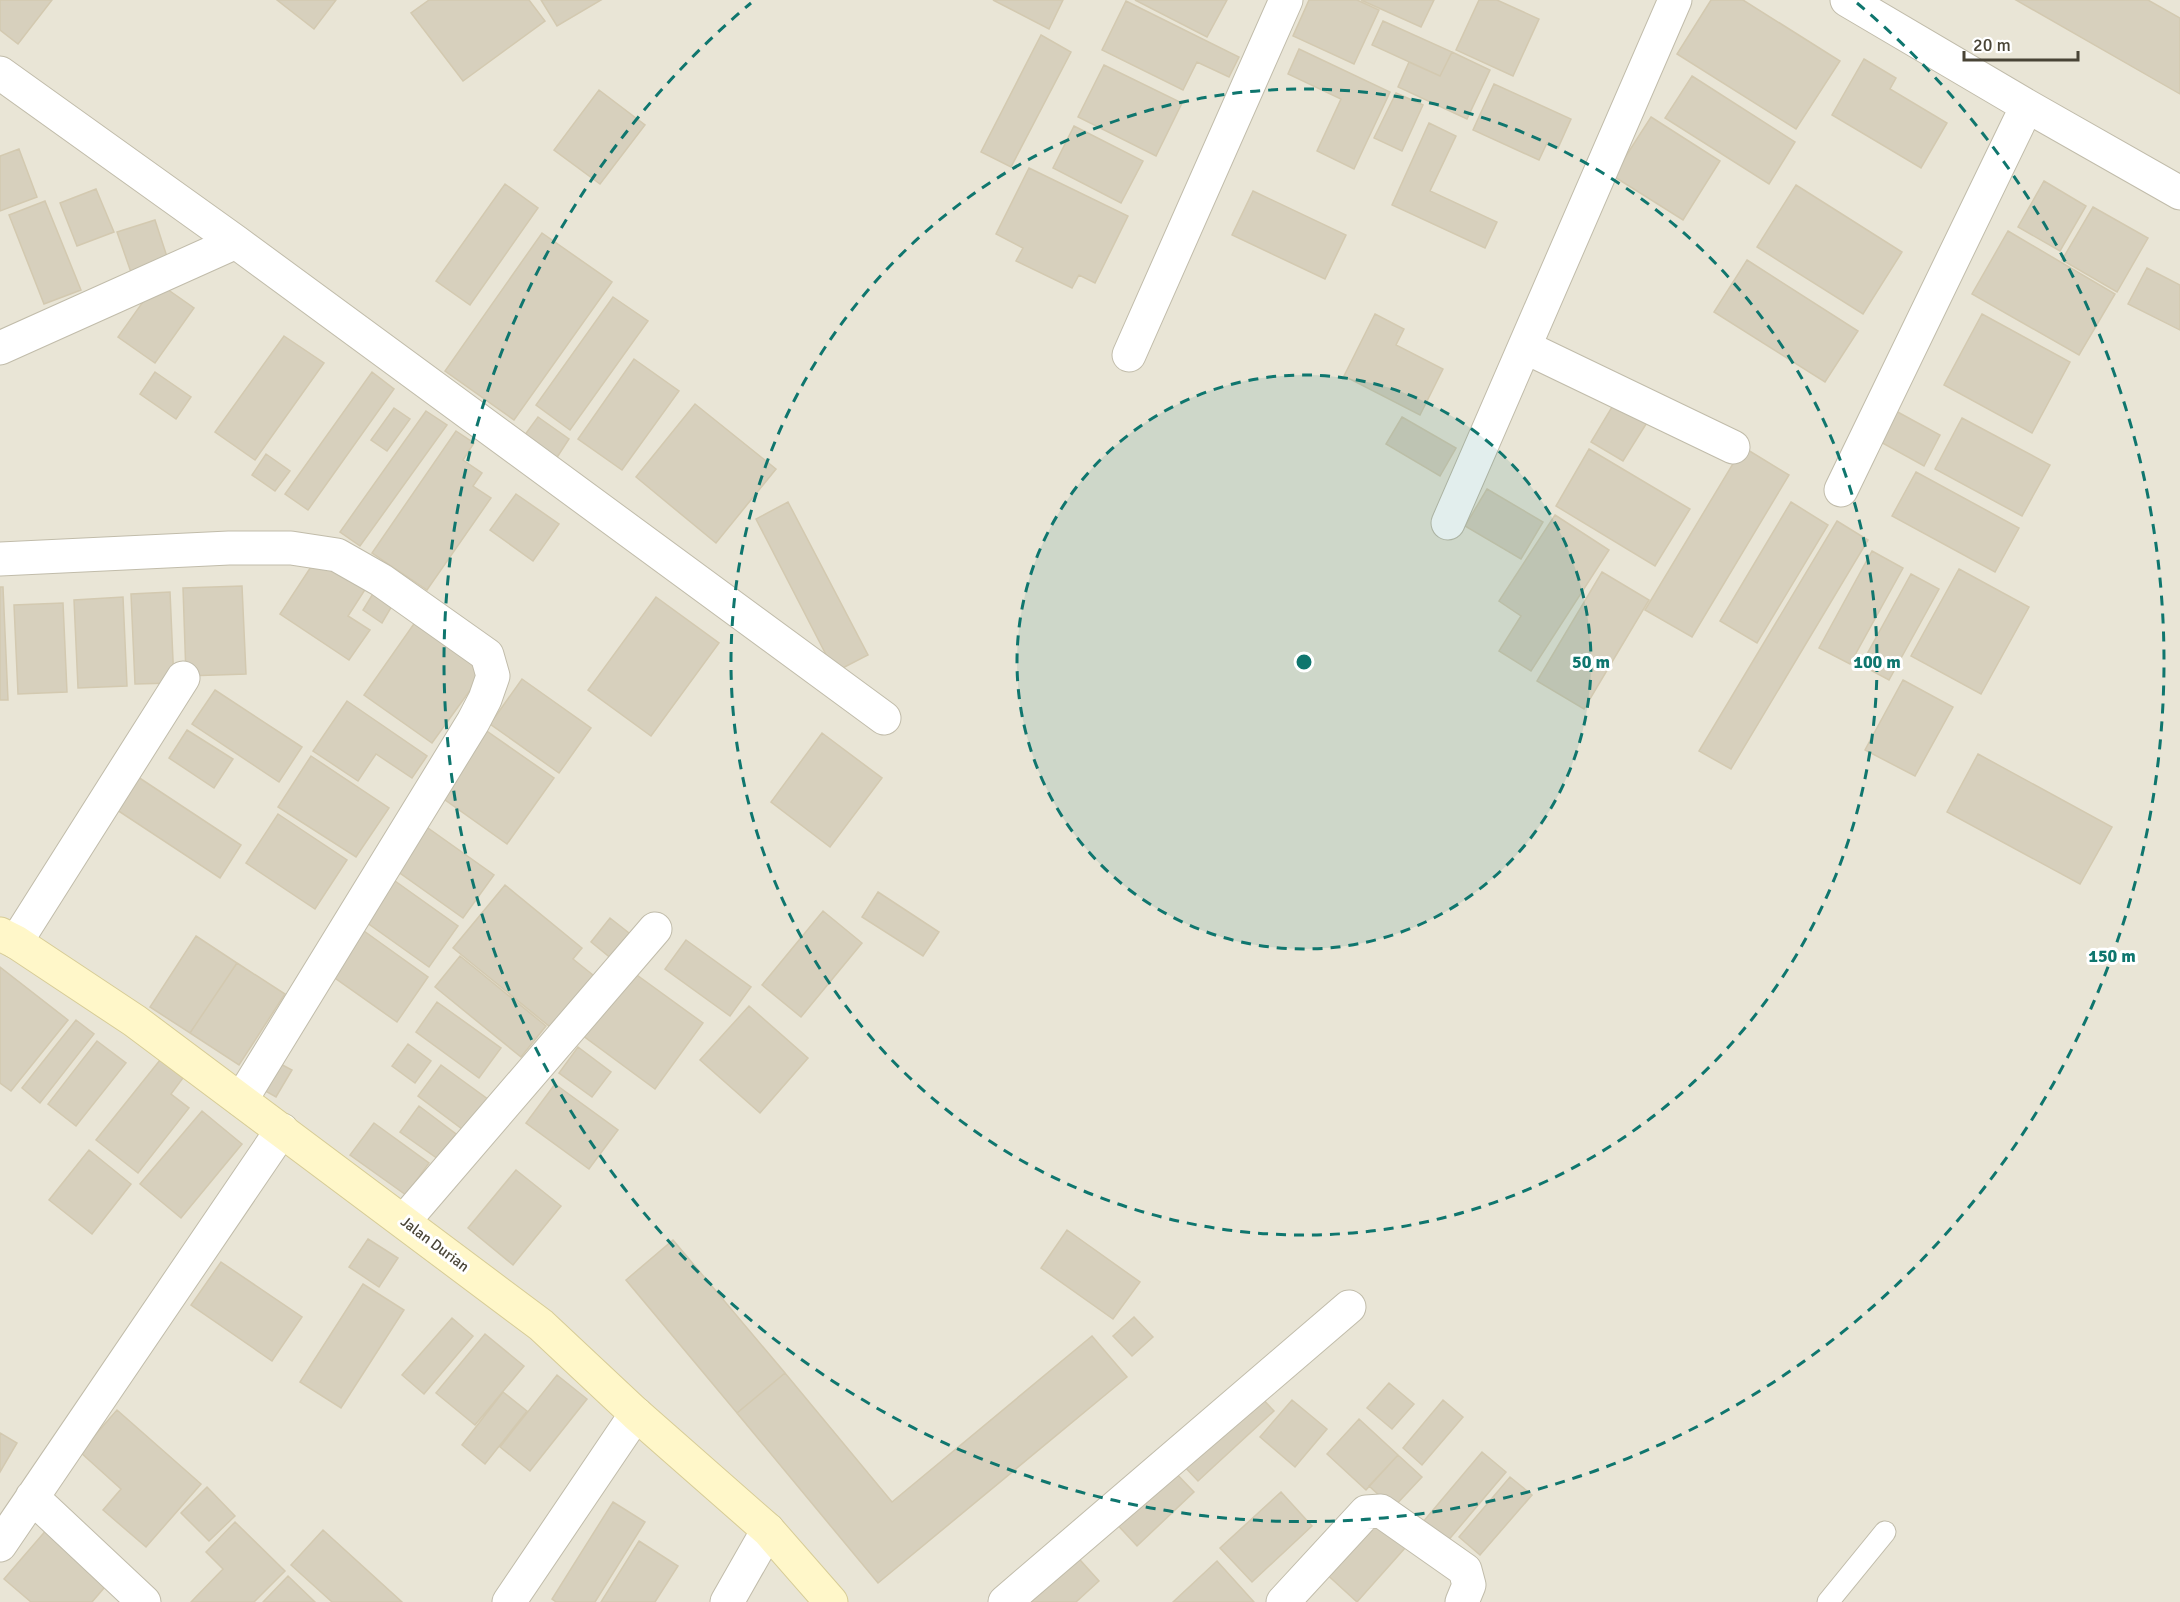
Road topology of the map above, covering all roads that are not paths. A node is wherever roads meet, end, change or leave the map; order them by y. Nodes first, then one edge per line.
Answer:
1 (1286, 0) edge
2 (1675, 0) edge
3 (1847, 0) edge
4 (0, 73) edge
5 (2026, 106) junction
6 (2180, 193) edge
7 (236, 242) junction
8 (1525, 347) junction
9 (0, 348) edge
10 (1129, 355) dead end
11 (1733, 447) dead end
12 (1841, 490) dead end
13 (1448, 523) dead end
14 (0, 558) edge
15 (183, 678) dead end
16 (884, 718) dead end
17 (655, 929) dead end
18 (8, 938) edge
19 (241, 1100) junction
20 (282, 1130) junction
21 (405, 1221) junction
22 (1349, 1307) dead end
23 (636, 1414) junction
24 (32, 1497) junction
25 (768, 1530) junction
26 (1885, 1532) dead end
27 (0, 1545) edge
28 (144, 1602) edge
29 (509, 1602) edge
30 (727, 1602) edge
31 (831, 1602) edge
32 (1005, 1602) edge
33 (1283, 1602) edge
34 (1462, 1602) edge
35 (1828, 1602) edge

1 - 10 street
2 - 8 street
3 - 5 street
4 - 7 street
5 - 6 street
5 - 12 street
7 - 9 street
7 - 16 street
8 - 11 street
8 - 13 street
14 - 19 street
15 - 18 street
17 - 21 street
18 - 19 street, Jalan Durian
19 - 20 street, Jalan Durian
20 - 21 street, Jalan Durian
20 - 24 street
21 - 23 street, Jalan Durian
22 - 32 street
23 - 25 street, Jalan Durian
23 - 29 street
24 - 27 street
24 - 28 street
25 - 30 street
25 - 31 street, Jalan Durian
26 - 35 lane
33 - 34 street

